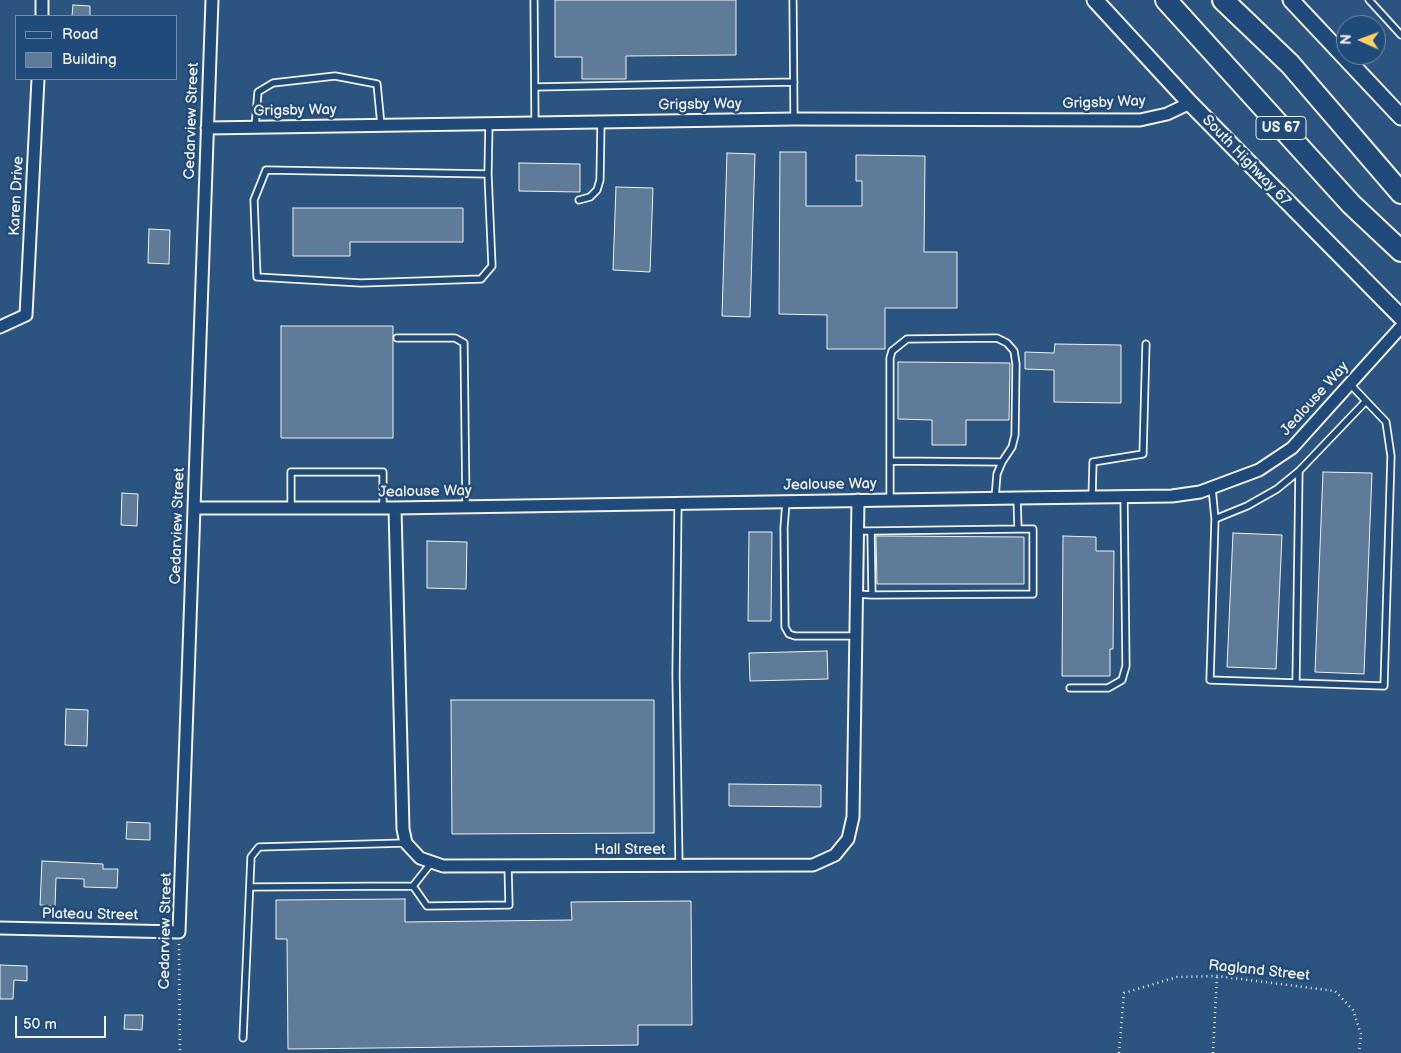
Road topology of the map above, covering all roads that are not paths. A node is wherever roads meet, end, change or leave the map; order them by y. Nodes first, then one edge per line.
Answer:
1 (42, 0) edge
2 (212, 0) edge
3 (534, 0) edge
4 (793, 0) edge
5 (1095, 0) edge
6 (1166, 0) edge
7 (1223, 0) edge
8 (1291, 0) edge
9 (1369, 0) edge
10 (42, 15) edge
11 (1401, 35) edge
12 (38, 80) edge
13 (794, 82) junction
14 (535, 87) junction
15 (1190, 103) junction
16 (1401, 117) edge
17 (794, 119) junction
18 (602, 121) junction
19 (489, 122) junction
20 (535, 122) junction
21 (381, 124) junction
22 (255, 127) junction
23 (207, 128) junction
24 (488, 174) junction
25 (1401, 192) edge
26 (579, 200) dead end
27 (1401, 251) edge
28 (1401, 317) edge
29 (0, 327) edge
30 (1401, 327) edge
31 (397, 338) dead end
32 (1146, 344) dead end
33 (1350, 384) junction
34 (1366, 401) junction
35 (890, 461) junction
36 (1002, 462) junction
37 (1299, 471) junction
38 (1212, 488) junction
39 (1124, 496) junction
40 (1092, 497) junction
41 (995, 498) junction
42 (1017, 498) junction
43 (858, 500) junction
44 (890, 500) junction
45 (786, 501) junction
46 (678, 503) junction
47 (466, 507) junction
48 (194, 508) junction
49 (291, 508) junction
50 (389, 508) junction
51 (1215, 519) junction
52 (1018, 529) junction
53 (857, 531) junction
54 (871, 531) junction
55 (856, 594) junction
56 (872, 595) junction
57 (856, 636) junction
58 (1296, 683) junction
59 (1070, 688) dead end
60 (406, 843) junction
61 (432, 862) junction
62 (508, 865) junction
63 (679, 865) junction
64 (413, 886) junction
65 (250, 887) junction
66 (0, 928) edge
67 (179, 932) joint
68 (243, 1038) dead end

1 - 10 street
2 - 23 street, Cedarview Street
3 - 14 lane
4 - 13 lane
5 - 15 main road, South Highway 67
6 - 27 highway, US 67
7 - 25 highway, US 67
8 - 16 main road
9 - 11 lane
12 - 29 street, Karen Drive
13 - 14 lane
13 - 17 lane
14 - 20 lane
15 - 17 street, Grigsby Way
15 - 28 main road, South Highway 67
17 - 18 street, Grigsby Way
18 - 20 street, Grigsby Way
18 - 26 lane
19 - 20 street, Grigsby Way
19 - 21 street, Grigsby Way
19 - 24 lane
21 - 22 street, Grigsby Way
21 - 22 lane
22 - 23 street, Grigsby Way
23 - 48 street, Cedarview Street
24 - 24 lane
30 - 33 street, Jealouse Way
31 - 47 lane
32 - 40 lane
33 - 34 lane
33 - 38 street, Jealouse Way
34 - 37 lane
34 - 58 lane
35 - 36 lane
35 - 36 lane
35 - 44 lane
36 - 41 lane
37 - 51 lane
37 - 58 lane
38 - 39 street, Jealouse Way
38 - 51 lane
39 - 40 street, Jealouse Way
39 - 59 lane
40 - 42 street, Jealouse Way
41 - 42 street, Jealouse Way
41 - 44 street, Jealouse Way
42 - 52 lane
43 - 44 street, Jealouse Way
43 - 45 street, Jealouse Way
43 - 53 street, Hall Street
45 - 46 street, Jealouse Way
45 - 57 lane
46 - 47 street, Jealouse Way
46 - 63 lane
47 - 50 street, Jealouse Way
48 - 49 street, Jealouse Way
48 - 67 street, Cedarview Street
49 - 50 street, Jealouse Way
49 - 50 lane
50 - 60 street
51 - 58 lane
52 - 54 lane
52 - 56 lane
53 - 54 lane
53 - 55 street, Hall Street
54 - 56 lane
55 - 56 lane
55 - 57 street, Hall Street
57 - 63 street, Hall Street
60 - 61 street, Hall Street
60 - 65 lane
61 - 62 street, Hall Street
61 - 64 lane
62 - 63 street, Hall Street
62 - 64 lane
64 - 65 lane
65 - 68 lane
66 - 67 street, Plateau Street

